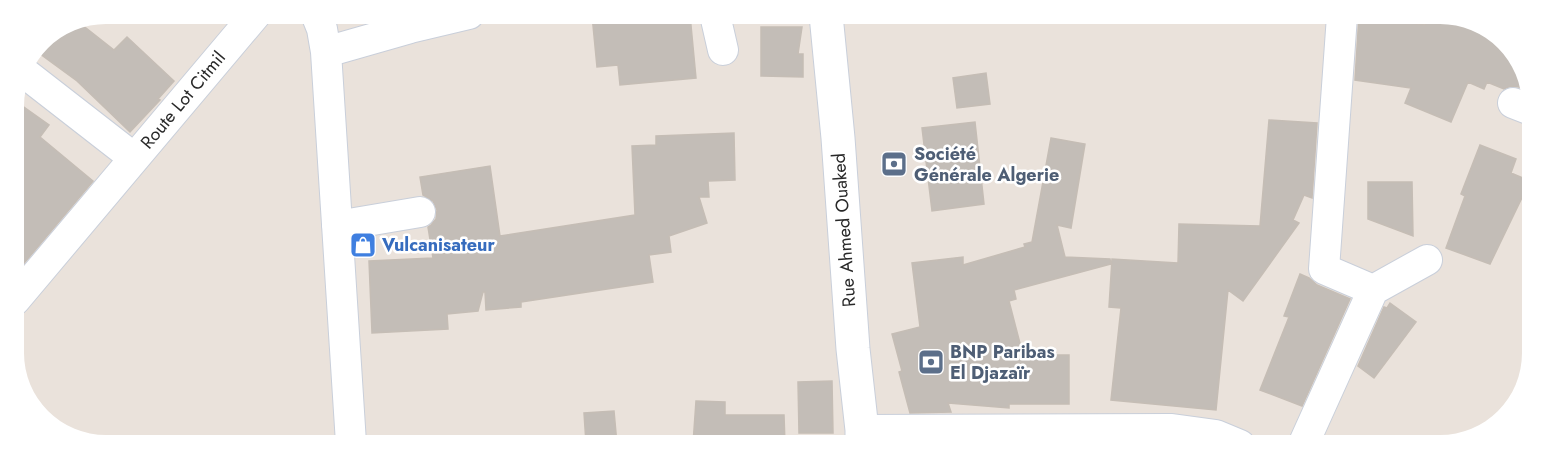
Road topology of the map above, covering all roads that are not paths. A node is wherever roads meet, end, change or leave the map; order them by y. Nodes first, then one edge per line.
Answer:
1 (248, 24) edge
2 (320, 24) edge
3 (397, 24) edge
4 (717, 24) edge
5 (827, 24) edge
6 (1341, 24) edge
7 (723, 50) dead end
8 (326, 52) junction
9 (29, 77) edge
10 (134, 158) junction
11 (420, 212) dead end
12 (337, 226) junction
13 (1427, 260) dead end
14 (24, 289) edge
15 (1373, 290) junction
16 (350, 435) edge
17 (862, 435) edge
18 (940, 435) edge
19 (1216, 435) edge
20 (1308, 435) edge

1 - 10 street, Route Lot Citmil
2 - 8 street
3 - 8 street
4 - 7 street
5 - 17 main road, Rue Ahmed Ouaked
6 - 15 street
8 - 12 street
9 - 10 street, Route Lot Citmil
10 - 14 street, Route Lot Citmil
11 - 12 street
12 - 16 street
13 - 15 street
15 - 20 street
18 - 19 street

